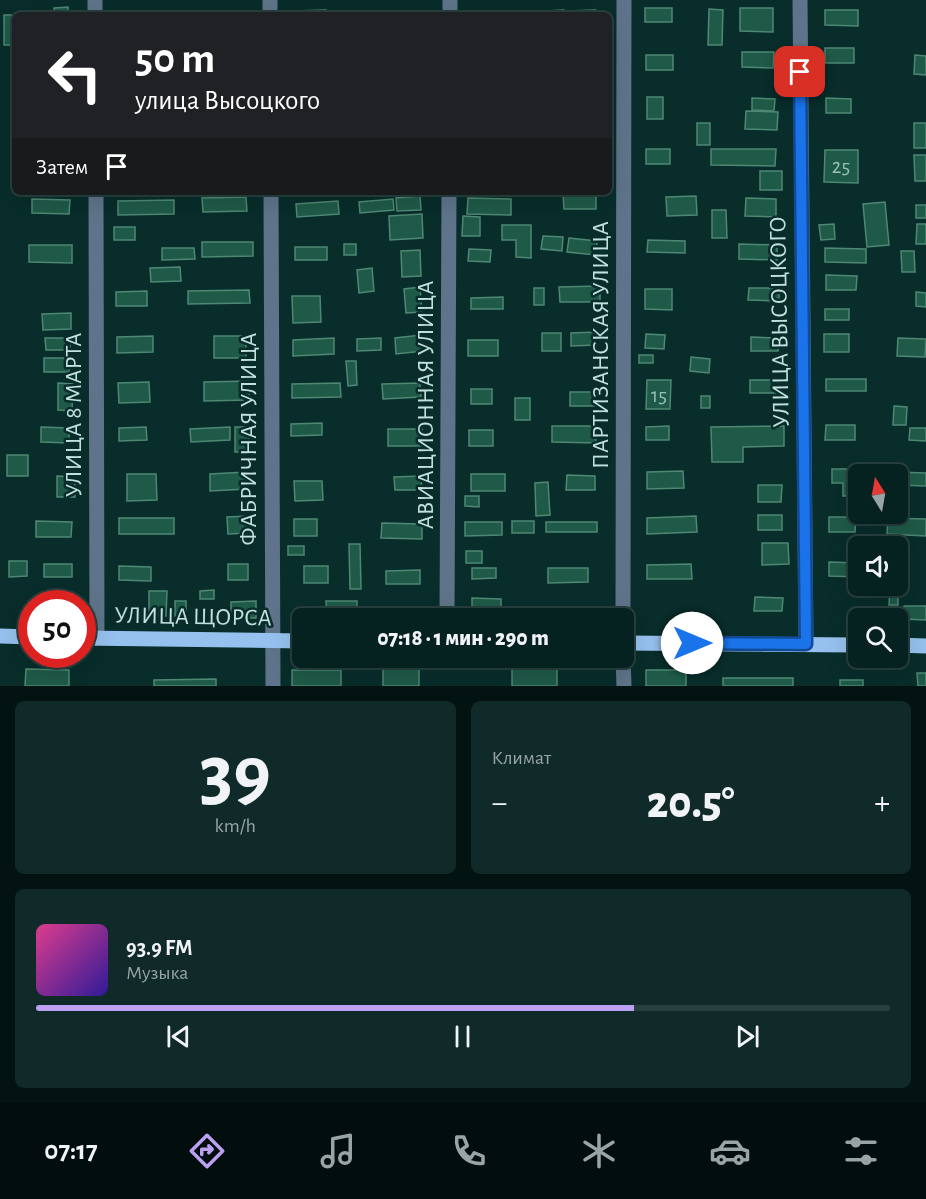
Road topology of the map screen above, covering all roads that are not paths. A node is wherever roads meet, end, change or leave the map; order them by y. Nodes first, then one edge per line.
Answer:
1 (624, 0) edge
2 (800, 0) edge
3 (96, 195) edge
4 (271, 195) edge
5 (449, 195) edge
6 (91, 590) edge
7 (447, 608) edge
8 (623, 608) edge
9 (0, 636) edge
10 (18, 637) edge
11 (96, 638) edge
12 (273, 640) junction
13 (292, 641) edge
14 (634, 643) edge
15 (806, 644) junction
16 (848, 645) edge
17 (908, 645) edge
18 (926, 646) edge
19 (623, 668) edge
20 (273, 686) edge
21 (624, 686) edge

1 - 8 street, ПАРТИЗАНСКАЯ УЛИЦА
2 - 15 street, УЛИЦА ВЫСОЦКОГО
3 - 6 street, УЛИЦА 8 МАРТА
4 - 12 street, ФАБРИЧНАЯ УЛИЦА
5 - 7 street, АВИАЦИОННАЯ УЛИЦА
9 - 10 main road
11 - 12 main road, УЛИЦА ЩОРСА
12 - 13 main road, УЛИЦА ЩОРСА
12 - 20 street, ФАБРИЧНАЯ УЛИЦА
14 - 15 main road
15 - 16 main road
17 - 18 main road
19 - 21 street

